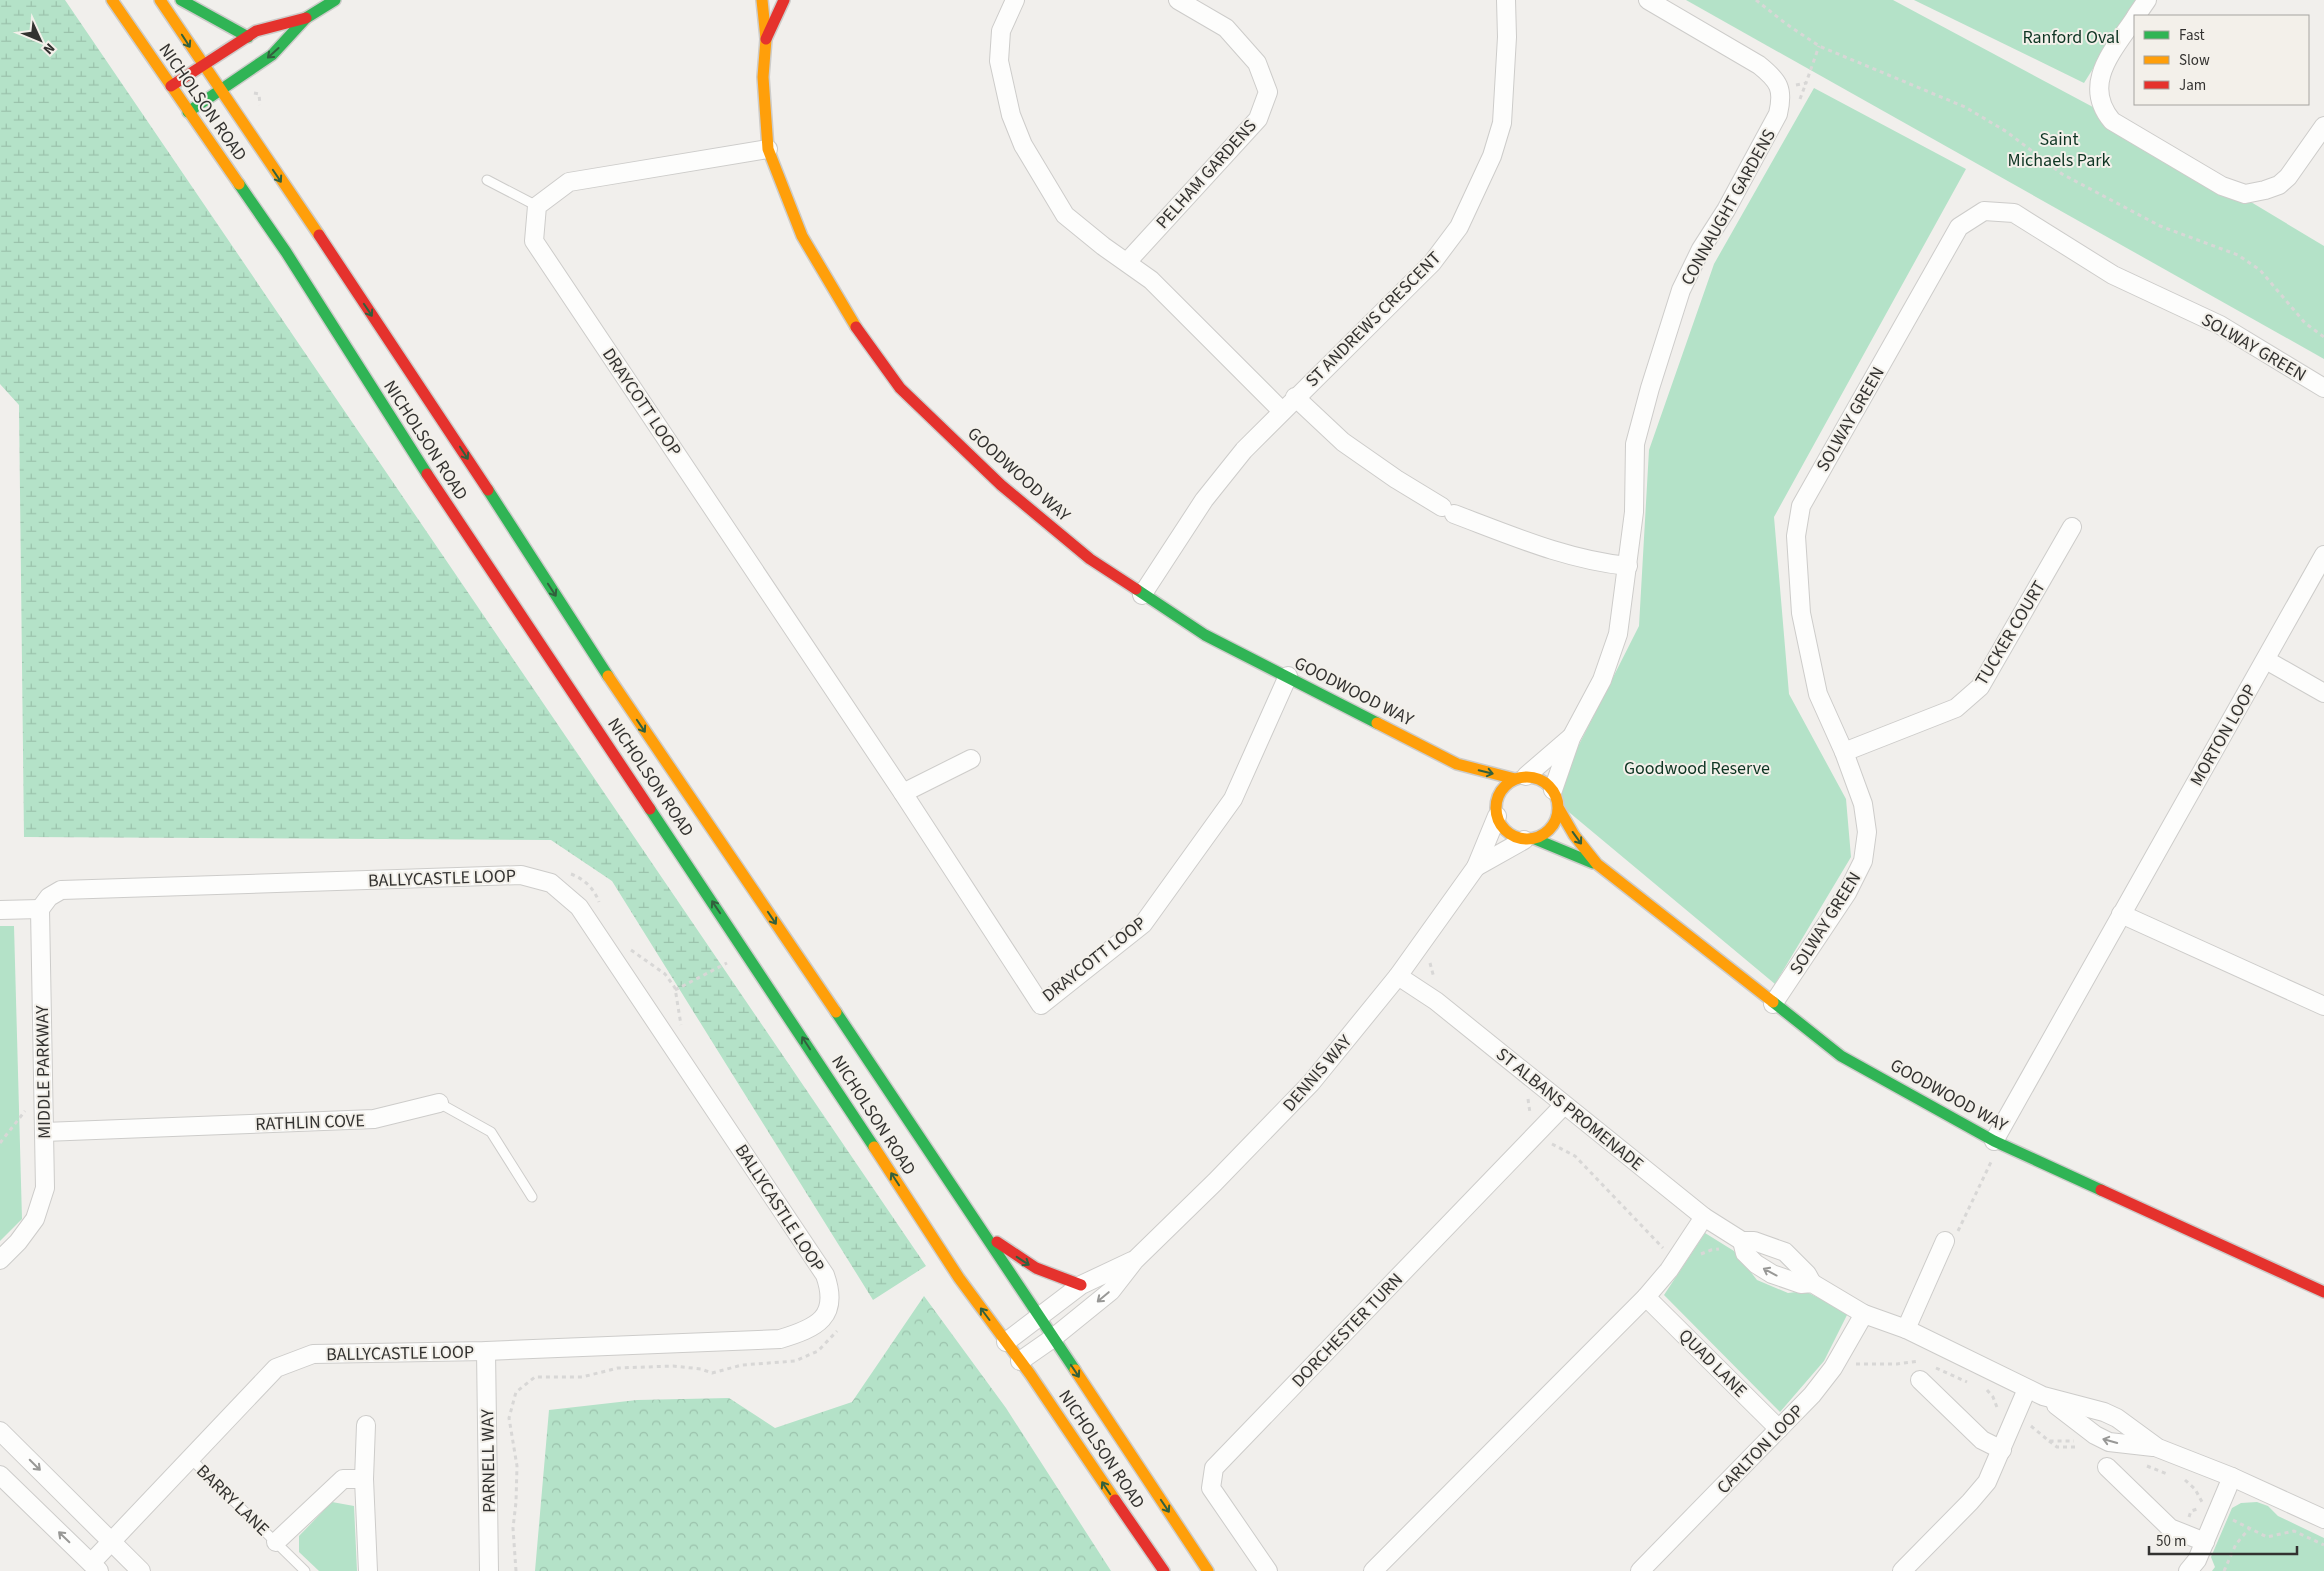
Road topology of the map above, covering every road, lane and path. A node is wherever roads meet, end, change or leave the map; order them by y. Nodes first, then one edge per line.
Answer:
1 (112, 0) edge
2 (160, 0) edge
3 (181, 0) edge
4 (335, 0) edge
5 (762, 0) edge
6 (784, 0) edge
7 (1015, 0) edge
8 (1178, 0) edge
9 (1506, 0) edge
10 (1648, 0) edge
11 (1756, 0) edge
12 (2147, 0) edge
13 (2137, 15) edge
14 (306, 18) junction
15 (2134, 20) edge
16 (248, 37) junction
17 (766, 39) junction
18 (1819, 46) junction
19 (202, 65) junction
20 (1806, 83) junction
21 (171, 86) junction
22 (1779, 86) junction
23 (219, 91) junction
24 (1798, 105) dead end
25 (188, 112) junction
26 (2324, 126) edge
27 (768, 149) junction
28 (487, 180) dead end
29 (537, 206) junction
30 (1127, 262) junction
31 (2324, 337) edge
32 (2324, 388) edge
33 (1295, 397) junction
34 (1282, 411) junction
35 (2072, 527) dead end
36 (2324, 556) edge
37 (1628, 566) junction
38 (1142, 595) junction
39 (2266, 660) junction
40 (1288, 676) junction
41 (2324, 693) edge
42 (1570, 738) junction
43 (1844, 752) junction
44 (971, 759) dead end
45 (1457, 764) junction
46 (1470, 778) dead end
47 (1520, 778) junction
48 (1553, 790) junction
49 (1483, 791) dead end
50 (903, 793) junction
51 (1559, 809) junction
52 (1496, 810) junction
53 (1530, 839) junction
54 (1597, 864) junction
55 (1476, 867) junction
56 (567, 873) dead end
57 (600, 904) dead end
58 (40, 909) junction
59 (0, 910) edge
60 (2121, 914) junction
61 (627, 948) dead end
62 (1430, 958) dead end
63 (732, 960) dead end
64 (1398, 976) junction
65 (675, 990) junction
66 (1436, 1001) junction
67 (1773, 1004) junction
68 (2324, 1006) edge
69 (682, 1029) dead end
70 (438, 1103) joint
71 (1564, 1105) junction
72 (44, 1132) junction
73 (1997, 1142) junction
74 (532, 1197) dead end
75 (1704, 1217) junction
76 (984, 1232) junction
77 (1742, 1241) junction
78 (1945, 1241) joint
79 (0, 1260) edge
80 (1134, 1260) junction
81 (1812, 1283) junction
82 (1081, 1285) junction
83 (2324, 1292) edge
84 (1646, 1297) junction
85 (1864, 1314) junction
86 (1039, 1317) junction
87 (838, 1328) dead end
88 (1906, 1329) junction
89 (1053, 1338) junction
90 (1006, 1342) junction
91 (486, 1351) junction
92 (1020, 1361) junction
93 (1920, 1380) dead end
94 (2035, 1392) junction
95 (2017, 1414) junction
96 (366, 1425) dead end
97 (1779, 1429) junction
98 (0, 1431) edge
99 (2158, 1448) junction
100 (2002, 1450) junction
101 (189, 1457) junction
102 (2107, 1467) joint
103 (0, 1475) edge
104 (2232, 1477) junction
105 (364, 1479) junction
106 (2218, 1512) junction
107 (2324, 1519) edge
108 (2249, 1529) junction
109 (2182, 1533) junction
110 (112, 1541) junction
111 (276, 1542) junction
112 (2205, 1542) junction
113 (2324, 1545) edge
114 (95, 1567) edge
115 (141, 1571) edge
116 (305, 1571) edge
117 (368, 1571) edge
118 (489, 1571) edge
119 (516, 1571) edge
120 (1164, 1571) edge
121 (1208, 1571) edge
122 (1268, 1571) edge
123 (1373, 1571) edge
124 (1640, 1571) edge
125 (1902, 1571) edge
126 (2188, 1571) edge
127 (2224, 1571) edge

1 - 21 main road, NICHOLSON ROAD
2 -> 19 main road, NICHOLSON ROAD
3 - 16 main road
4 - 14 main road
5 - 17 main road, GOODWOOD WAY
6 - 17 main road, GOODWOOD WAY
7 - 30 street
8 - 30 street, PELHAM GARDENS
9 - 33 street, ST ANDREWS CRESCENT
10 - 22 street
11 - 18 path
12 - 13 street
14 - 16 main road
14 -> 23 main road
15 - 26 street
16 - 19 main road
17 - 27 main road, GOODWOOD WAY
18 - 20 path
18 - 31 path
19 - 21 main road
19 - 23 main road, NICHOLSON ROAD
20 - 22 path
20 - 24 path
21 - 25 main road, NICHOLSON ROAD
22 - 37 street, CONNAUGHT GARDENS
23 - 25 main road
23 -> 76 main road, NICHOLSON ROAD
90 -> 25 main road, NICHOLSON ROAD
27 - 29 street
27 - 38 main road, GOODWOOD WAY
28 - 29 lane
29 - 50 street, DRAYCOTT LOOP
30 - 34 street
32 - 43 street, SOLWAY GREEN
33 - 34 street, ST ANDREWS CRESCENT
33 - 37 street
34 - 38 street, ST ANDREWS CRESCENT
35 - 43 street, TUCKER COURT
36 - 39 street, MORTON LOOP
37 - 42 street, CONNAUGHT GARDENS
38 - 40 main road, GOODWOOD WAY
39 - 41 street
39 - 60 street, MORTON LOOP
40 - 45 main road, GOODWOOD WAY
40 - 50 street, DRAYCOTT LOOP
42 - 47 street, CONNAUGHT GARDENS
42 - 48 street, CONNAUGHT GARDENS
43 - 67 street, SOLWAY GREEN
44 - 50 street
45 - 46 main road, GOODWOOD WAY
45 -> 47 main road, GOODWOOD WAY
47 - 48 main road, GOODWOOD WAY
47 - 52 main road
48 - 51 main road, GOODWOOD WAY
49 - 52 main road, GOODWOOD WAY
51 - 53 main road
51 -> 54 main road, GOODWOOD WAY
52 - 53 main road, GOODWOOD WAY
52 - 55 street, DENNIS WAY
53 - 54 main road, GOODWOOD WAY
53 - 55 street, DENNIS WAY
54 - 67 main road, GOODWOOD WAY
55 - 64 street, DENNIS WAY
56 - 57 path
58 - 59 street
58 - 72 street, MIDDLE PARKWAY
58 - 91 street, BALLYCASTLE LOOP
60 - 68 street
60 - 73 street, MORTON LOOP
61 - 65 path
62 - 66 path
63 - 65 path
64 - 66 street, ST ALBANS PROMENADE
64 - 80 street, DENNIS WAY
65 - 69 path
66 - 71 street, ST ALBANS PROMENADE
67 - 73 main road, GOODWOOD WAY
70 - 72 street, RATHLIN COVE
70 - 74 lane, RATHLIN COVE
71 - 75 street, ST ALBANS PROMENADE
71 - 122 street, DORCHESTER TURN
72 - 79 street, MIDDLE PARKWAY
73 - 78 path
73 - 83 main road, GOODWOOD WAY
75 - 77 street, ST ALBANS PROMENADE
75 - 84 street
76 -> 82 main road
76 - 86 main road, NICHOLSON ROAD
77 - 81 street, ST ALBANS PROMENADE
81 -> 77 street, ST ALBANS PROMENADE
78 - 88 street
80 - 82 street, DENNIS WAY
80 -> 89 street, DENNIS WAY
81 - 85 street, ST ALBANS PROMENADE
82 - 86 street, DENNIS WAY
84 - 97 street, QUAD LANE
84 - 123 street
85 - 88 street, ST ALBANS PROMENADE
85 - 97 street, CARLTON LOOP
86 - 89 main road, NICHOLSON ROAD
86 - 90 street, DENNIS WAY
87 - 119 path
88 - 94 street, ST ALBANS PROMENADE
89 - 92 street, DENNIS WAY
89 -> 121 main road, NICHOLSON ROAD
90 - 92 main road, NICHOLSON ROAD
91 - 101 street, BALLYCASTLE LOOP
91 - 118 street, PARNELL WAY
120 -> 92 main road, NICHOLSON ROAD
93 - 100 street
94 - 95 street
94 - 99 street, ST ALBANS PROMENADE
99 -> 94 street, ST ALBANS PROMENADE
95 - 100 street
95 - 102 path
96 - 105 street
97 - 124 street, CARLTON LOOP
98 -> 110 street
99 - 104 street, ST ALBANS PROMENADE
100 - 125 street
101 - 110 street, BALLYCASTLE LOOP
101 - 111 lane, BARRY LANE
102 - 109 street
114 -> 103 street
104 - 106 street
104 - 107 street, ST ALBANS PROMENADE
105 - 111 street, BARRY LANE
105 - 117 street
106 - 108 path
106 - 109 path
106 - 112 street
108 - 113 path
108 - 127 path
109 - 112 street
110 - 114 street, BALLYCASTLE LOOP
110 - 115 street
111 - 116 lane, BARRY LANE
112 - 126 street

